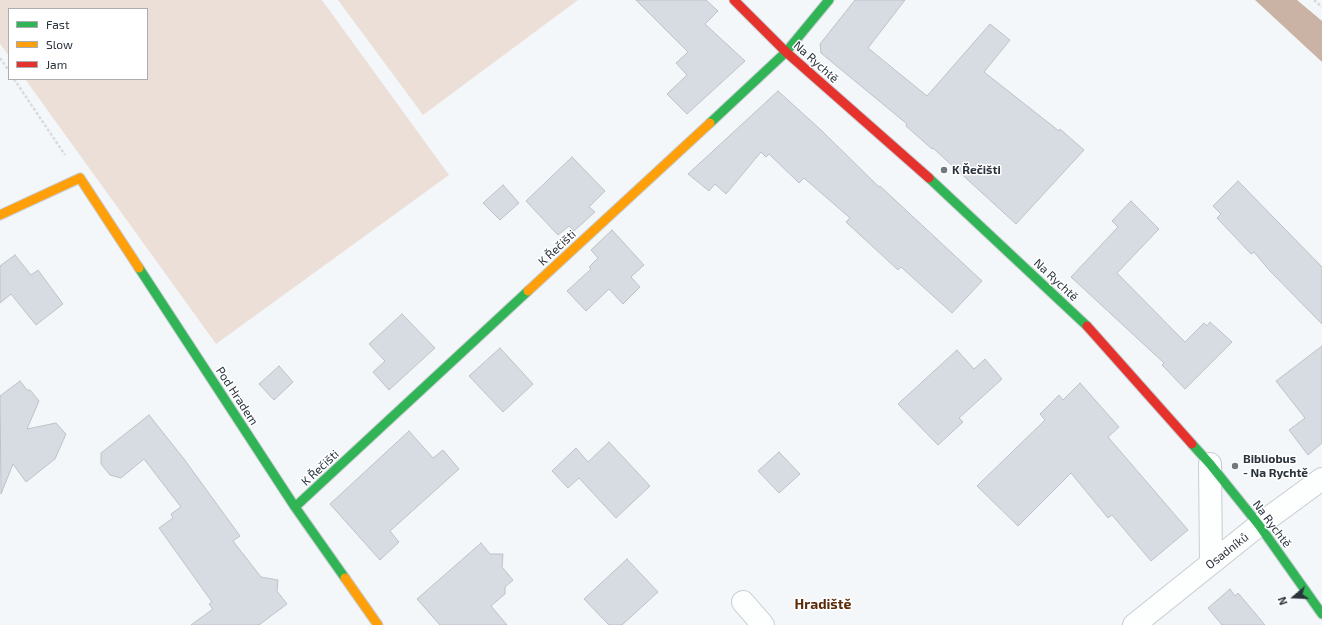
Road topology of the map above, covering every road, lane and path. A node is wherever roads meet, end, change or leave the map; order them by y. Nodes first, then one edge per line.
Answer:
1 (734, 0) edge
2 (829, 0) edge
3 (1314, 0) edge
4 (1322, 7) edge
5 (786, 52) junction
6 (0, 58) edge
7 (8, 70) edge
8 (15, 80) edge
9 (80, 178) junction
10 (0, 215) edge
11 (1210, 464) junction
12 (1322, 479) edge
13 (296, 507) junction
14 (1259, 525) junction
15 (1211, 563) junction
16 (743, 602) dead end
17 (1322, 614) edge
18 (378, 625) edge
19 (763, 625) edge
20 (1134, 625) edge

1 - 5 street, Na Rychtě
2 - 5 street, K Řečišti
3 - 4 path
5 - 11 street, Na Rychtě
5 - 13 street, K Řečišti
6 - 7 path
8 - 9 path
9 - 10 street
9 - 13 street, Pod Hradem
11 - 14 street, Na Rychtě
11 - 15 street
12 - 14 street, Osadníků
13 - 18 street, Pod Hradem
14 - 15 street, Osadníků
14 - 17 street, Na Rychtě
15 - 20 street, Osadníků
16 - 19 street

